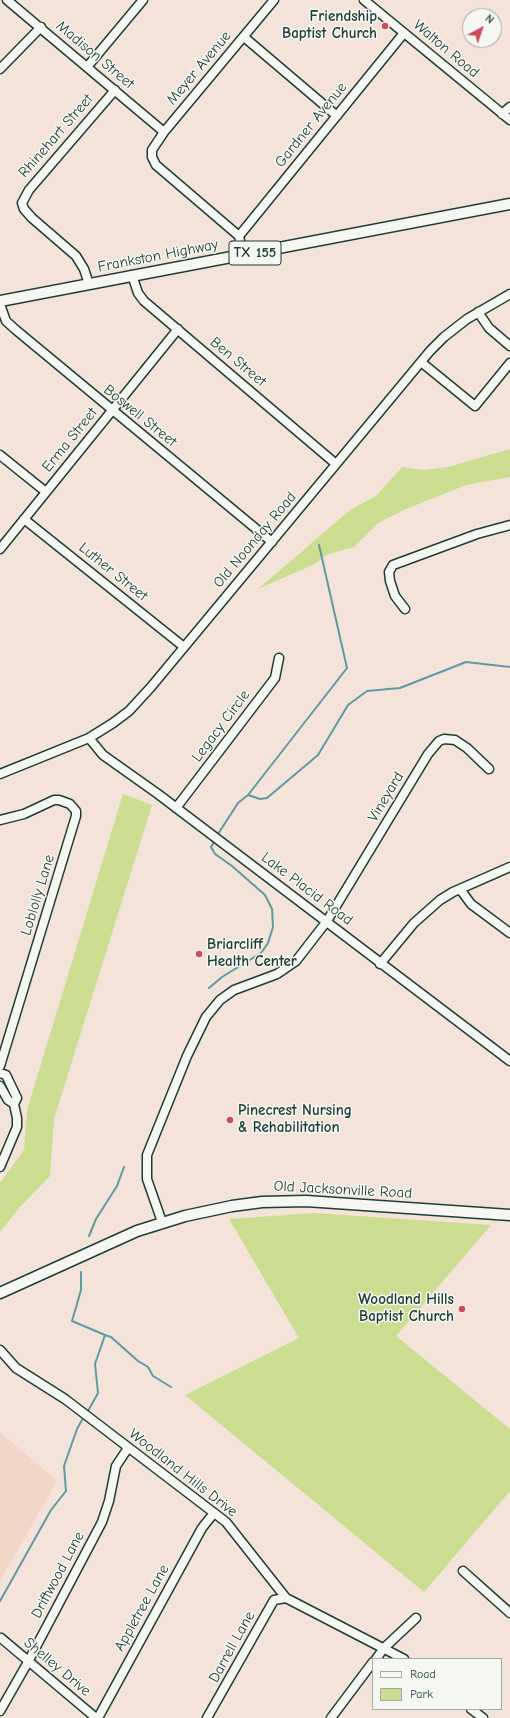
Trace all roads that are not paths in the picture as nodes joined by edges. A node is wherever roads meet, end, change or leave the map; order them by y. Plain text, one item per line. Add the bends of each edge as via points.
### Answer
1 (7, 0) edge
2 (143, 0) edge
3 (274, 0) edge
4 (364, 0) edge
5 (40, 27) junction
6 (404, 33) junction
7 (244, 37) junction
8 (87, 67) junction
9 (0, 69) edge
10 (115, 90) junction
11 (510, 107) edge
12 (502, 114) junction
13 (336, 116) junction
14 (510, 120) edge
15 (164, 132) junction
16 (510, 204) edge
17 (239, 236) junction
18 (243, 255) junction
19 (132, 276) junction
20 (88, 284) junction
21 (510, 294) edge
22 (0, 302) edge
23 (478, 312) junction
24 (178, 329) junction
25 (510, 346) edge
26 (421, 362) junction
27 (510, 363) edge
28 (112, 411) junction
29 (0, 455) edge
30 (336, 464) junction
31 (46, 492) junction
32 (24, 519) junction
33 (510, 526) edge
34 (272, 542) junction
35 (0, 549) edge
36 (405, 609) dead end
37 (184, 647) junction
38 (279, 658) dead end
39 (89, 738) junction
40 (489, 769) dead end
41 (0, 774) edge
42 (176, 808) junction
43 (0, 820) edge
44 (510, 867) edge
45 (460, 889) junction
46 (327, 921) junction
47 (510, 933) edge
48 (380, 964) junction
49 (510, 1061) edge
50 (0, 1066) edge
51 (0, 1073) edge
52 (0, 1086) edge
53 (14, 1104) junction
54 (0, 1167) edge
55 (510, 1215) edge
56 (162, 1222) junction
57 (0, 1293) edge
58 (0, 1350) edge
59 (128, 1448) junction
60 (214, 1513) junction
61 (463, 1571) dead end
62 (286, 1598) junction
63 (510, 1613) edge
64 (416, 1618) dead end
65 (1, 1638) dead end
66 (384, 1648) junction
67 (377, 1658) edge
68 (402, 1658) edge
69 (28, 1662) junction
70 (372, 1663) edge
71 (472, 1710) edge
72 (0, 1711) edge
73 (97, 1718) edge
74 (207, 1718) edge
75 (331, 1718) edge
76 (483, 1718) edge

1 - 5 street, Madison Street
2 - 8 street
3 - 7 street, Meyer Avenue
4 - 6 street, Walton Road
5 - 8 street, Madison Street
5 - 9 street
6 - 12 street, Walton Road
6 - 13 street, Gardner Avenue
7 - 13 street
7 - 15 street, Meyer Avenue
8 - 10 street, Madison Street
10 - 15 street, Madison Street
10 - 20 street, Rhinehart Street via 29,190 22,203 32,218 76,256 84,269
11 - 12 street
12 - 14 street, Walton Road
13 - 17 street, Gardner Avenue
15 - 17 street, Meyer Avenue via 152,150 156,165
16 - 18 main road, Frankston Highway / TX 155
17 - 18 street
18 - 19 main road, Frankston Highway / TX 155
19 - 20 main road, Frankston Highway / TX 155
19 - 24 street, Ben Street via 140,297
20 - 22 main road, Frankston Highway / TX 155
21 - 23 street, Old Noonday Road
22 - 28 street, Boswell Street via 10,325
23 - 25 street via 489,328
23 - 26 street, Old Noonday Road via 444,337
24 - 28 street, Erma Street
24 - 30 street, Ben Street
26 - 27 street via 475,406
26 - 30 street, Old Noonday Road
28 - 31 street, Erma Street
28 - 34 street, Boswell Street
29 - 31 street
30 - 34 street, Old Noonday Road
31 - 32 street, Erma Street
32 - 35 street, Erma Street
32 - 37 street, Luther Street
33 - 36 street via 477,534 393,565 389,572 390,581 395,596
34 - 37 street, Old Noonday Road
37 - 39 street, Old Noonday Road via 129,711
38 - 42 street, Legacy Circle via 275,678
39 - 41 street, Old Noonday Road
39 - 42 street, Lake Placid Road via 103,755
40 - 46 street, Vineyard via 455,740 439,741 428,754
42 - 46 street, Lake Placid Road
43 - 50 street, Loblolly Lane via 24,814 59,800 70,804 76,811
44 - 45 street
45 - 47 street via 470,904
45 - 48 street via 440,900 421,916
46 - 48 street, Lake Placid Road
46 - 56 street via 291,965 277,974 234,990 215,1006 202,1024 147,1155 146,1179
48 - 49 street, Lake Placid Road
51 - 53 street via 6,1076 17,1098
52 - 53 street via 8,1100
53 - 54 street via 17,1127
55 - 56 main road, Old Jacksonville Road via 283,1201 221,1208
56 - 57 main road, Old Jacksonville Road via 131,1233
58 - 59 street, Woodland Hills Drive via 16,1368 65,1399
59 - 60 street, Woodland Hills Drive
59 - 69 street, Driftwood Lane via 116,1466 102,1522
60 - 62 street, Woodland Hills Drive via 236,1534
60 - 73 street, Appletree Lane via 202,1528
61 - 63 street
62 - 66 street, Woodland Hills Drive
62 - 74 street, Darrell Lane via 274,1600
64 - 66 street
65 - 69 street, Shelley Drive
66 - 67 street
66 - 68 street, Woodland Hills Drive
69 - 72 street, Driftwood Lane
69 - 73 street, Shelley Drive
70 - 75 street
71 - 76 street

